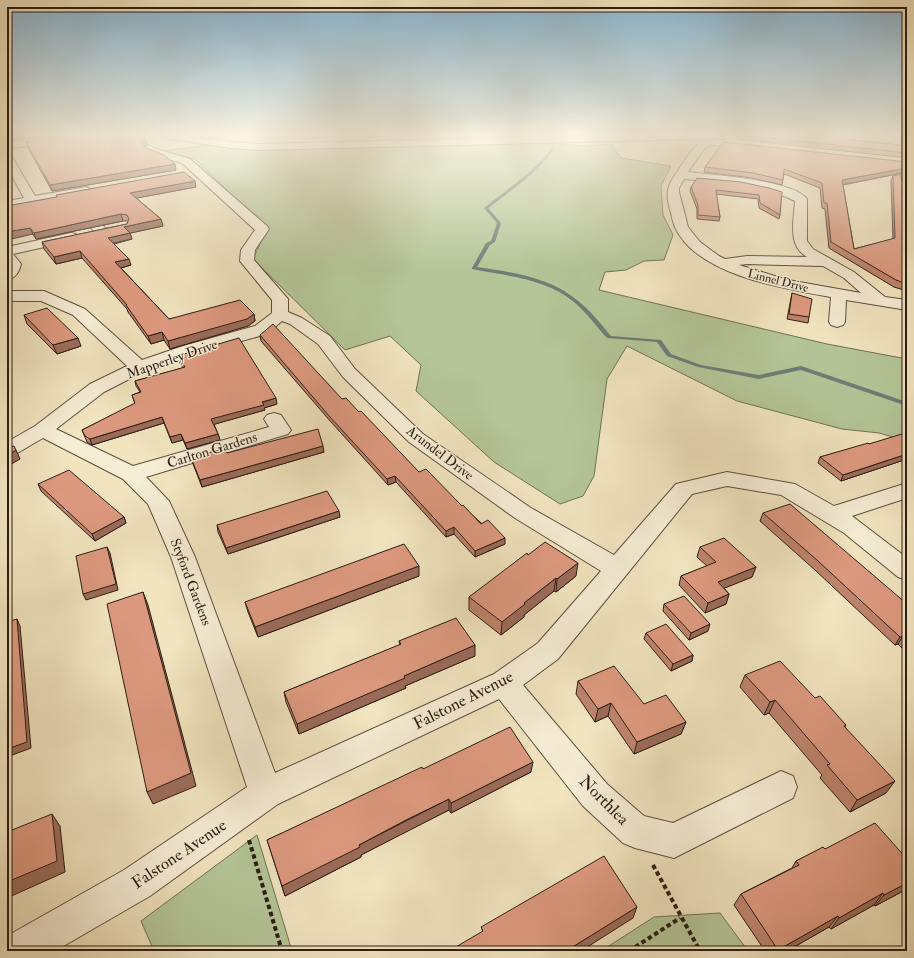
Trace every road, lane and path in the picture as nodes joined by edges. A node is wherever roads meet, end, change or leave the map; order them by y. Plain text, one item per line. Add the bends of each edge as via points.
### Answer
1 (20, 180) edge
2 (207, 180) edge
3 (679, 180) edge
4 (719, 180) edge
5 (94, 189) edge
6 (32, 201) junction
7 (7, 205) edge
8 (116, 228) edge
9 (7, 251) edge
10 (7, 255) edge
11 (827, 262) junction
12 (722, 263) junction
13 (7, 276) edge
14 (839, 294) junction
15 (7, 296) edge
16 (880, 301) junction
17 (907, 305) edge
18 (280, 315) junction
19 (837, 322) dead end
20 (139, 367) junction
21 (274, 419) dead end
22 (42, 430) junction
23 (7, 451) edge
24 (131, 474) junction
25 (907, 490) edge
26 (832, 515) junction
27 (618, 569) junction
28 (907, 571) edge
29 (504, 682) junction
30 (781, 788) dead end
31 (266, 793) junction
32 (240, 811) junction
33 (635, 831) junction
34 (680, 918) junction
35 (18, 951) edge
36 (282, 951) edge
37 (629, 951) edge
38 (700, 951) edge

1 - 6 street
2 - 18 street via 262,229 248,250 247,261 280,299
3 - 12 street, Linnel Drive via 673,188 676,214 682,229 697,247
4 - 11 street via 760,185 788,192 801,199 800,241 808,252
5 - 6 street
6 - 7 street
8 - 9 street via 98,228
10 - 13 street via 14,264
11 - 12 street via 747,260
11 - 16 street via 849,275
12 - 14 street, Linnel Drive via 752,277
14 - 16 street, Linnel Drive
14 - 19 street
15 - 20 street via 44,296 79,312
16 - 17 street, Linnel Drive
18 - 20 street, Mapperley Drive via 260,330
18 - 27 street, Arundel Drive via 296,321 324,340 349,373 416,438 523,513
20 - 22 street, Mapperley Drive via 97,388
21 - 24 street, Carlton Gardens via 280,430
22 - 23 street, Mapperley Drive
22 - 24 street, Styford Gardens
24 - 31 street, Styford Gardens via 158,501 183,557
25 - 26 street
26 - 27 street, Falstone Avenue via 787,489 727,479 684,489
26 - 28 street, Falstone Avenue via 852,527
27 - 29 street, Falstone Avenue via 548,651
29 - 31 street, Falstone Avenue
29 - 33 street, Northlea via 595,795
30 - 33 street, Northlea via 674,841
31 - 32 street, Falstone Avenue
32 - 35 street, Falstone Avenue via 137,883
32 - 36 path
33 - 34 path
34 - 37 path
34 - 38 path

